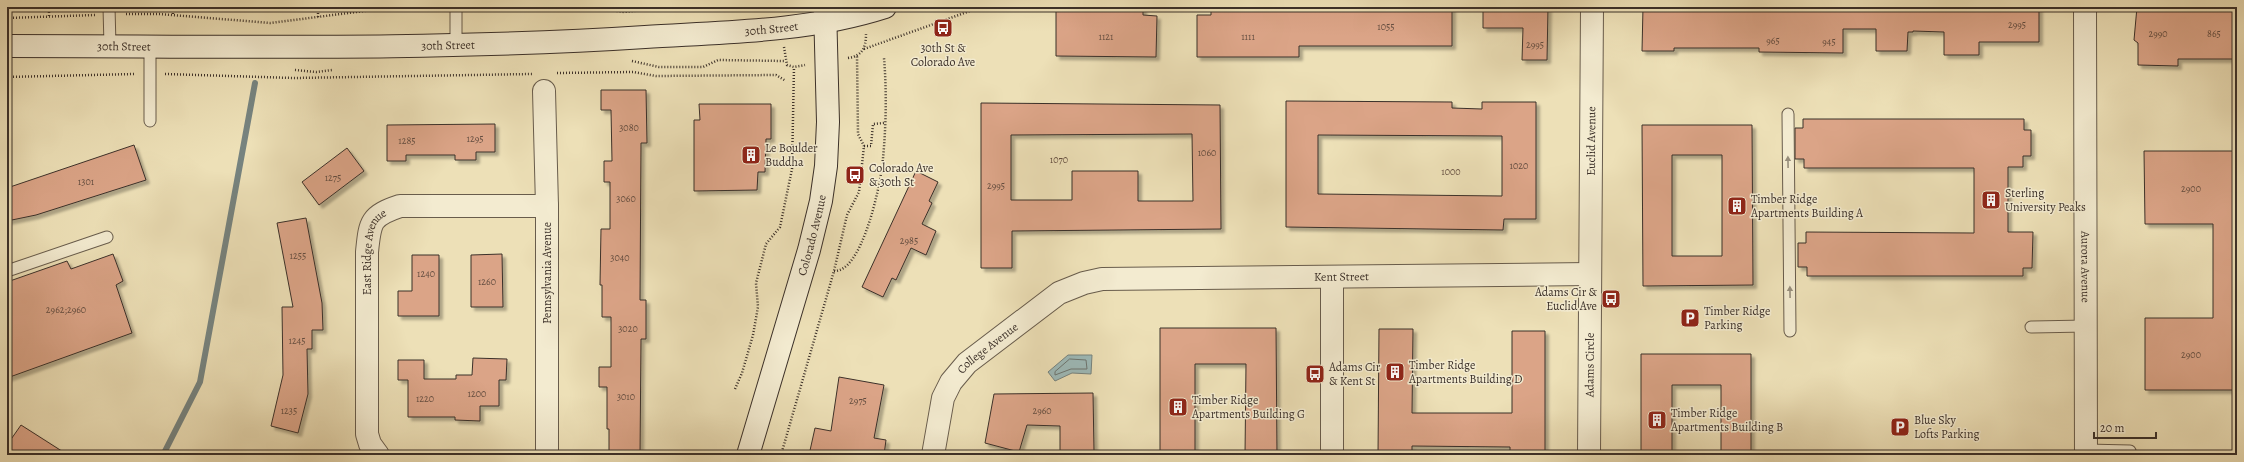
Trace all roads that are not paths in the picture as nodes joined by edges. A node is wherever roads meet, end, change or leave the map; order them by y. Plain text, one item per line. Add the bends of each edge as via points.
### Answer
1 (456, 7) edge
2 (885, 7) edge
3 (1592, 7) edge
4 (2085, 7) edge
5 (109, 11) edge
6 (826, 15) edge
7 (456, 45) junction
8 (7, 46) edge
9 (110, 46) junction
10 (150, 46) junction
11 (543, 79) road end
12 (1788, 114) dead end
13 (150, 121) dead end
14 (547, 206) junction
15 (107, 237) dead end
16 (7, 271) edge
17 (1590, 274) junction
18 (1332, 277) junction
19 (1093, 280) joint
20 (2086, 326) junction
21 (2031, 327) dead end
22 (1790, 331) dead end
23 (2130, 451) dead end
24 (2086, 453) edge
25 (378, 455) edge
26 (547, 455) edge
27 (748, 455) edge
28 (932, 455) edge
29 (1332, 455) edge
30 (1590, 455) edge

1 - 7 lane
2 - 6 street, 30th Street
3 - 17 street, Euclid Avenue
4 - 20 street, Aurora Avenue
5 - 9 lane
6 - 7 street, 30th Street via 758,31
6 - 27 street, Colorado Avenue via 828,122 821,201 809,250
7 - 10 street, 30th Street
8 - 9 street, 30th Street
9 - 10 street, 30th Street
10 - 13 lane
11 - 14 street, Pennsylvania Avenue
22 -> 12 lane
14 - 25 street, East Ridge Avenue via 400,206 382,212 369,228 367,434
14 - 26 street, Pennsylvania Avenue
15 - 16 lane
17 - 18 street, Kent Street
17 - 30 street, Adams Circle
18 - 19 street, Kent Street
18 - 29 street
19 - 28 street, College Avenue via 1059,293 967,364 951,382 943,398
20 - 21 lane
20 - 24 street, Aurora Avenue
23 - 24 lane

